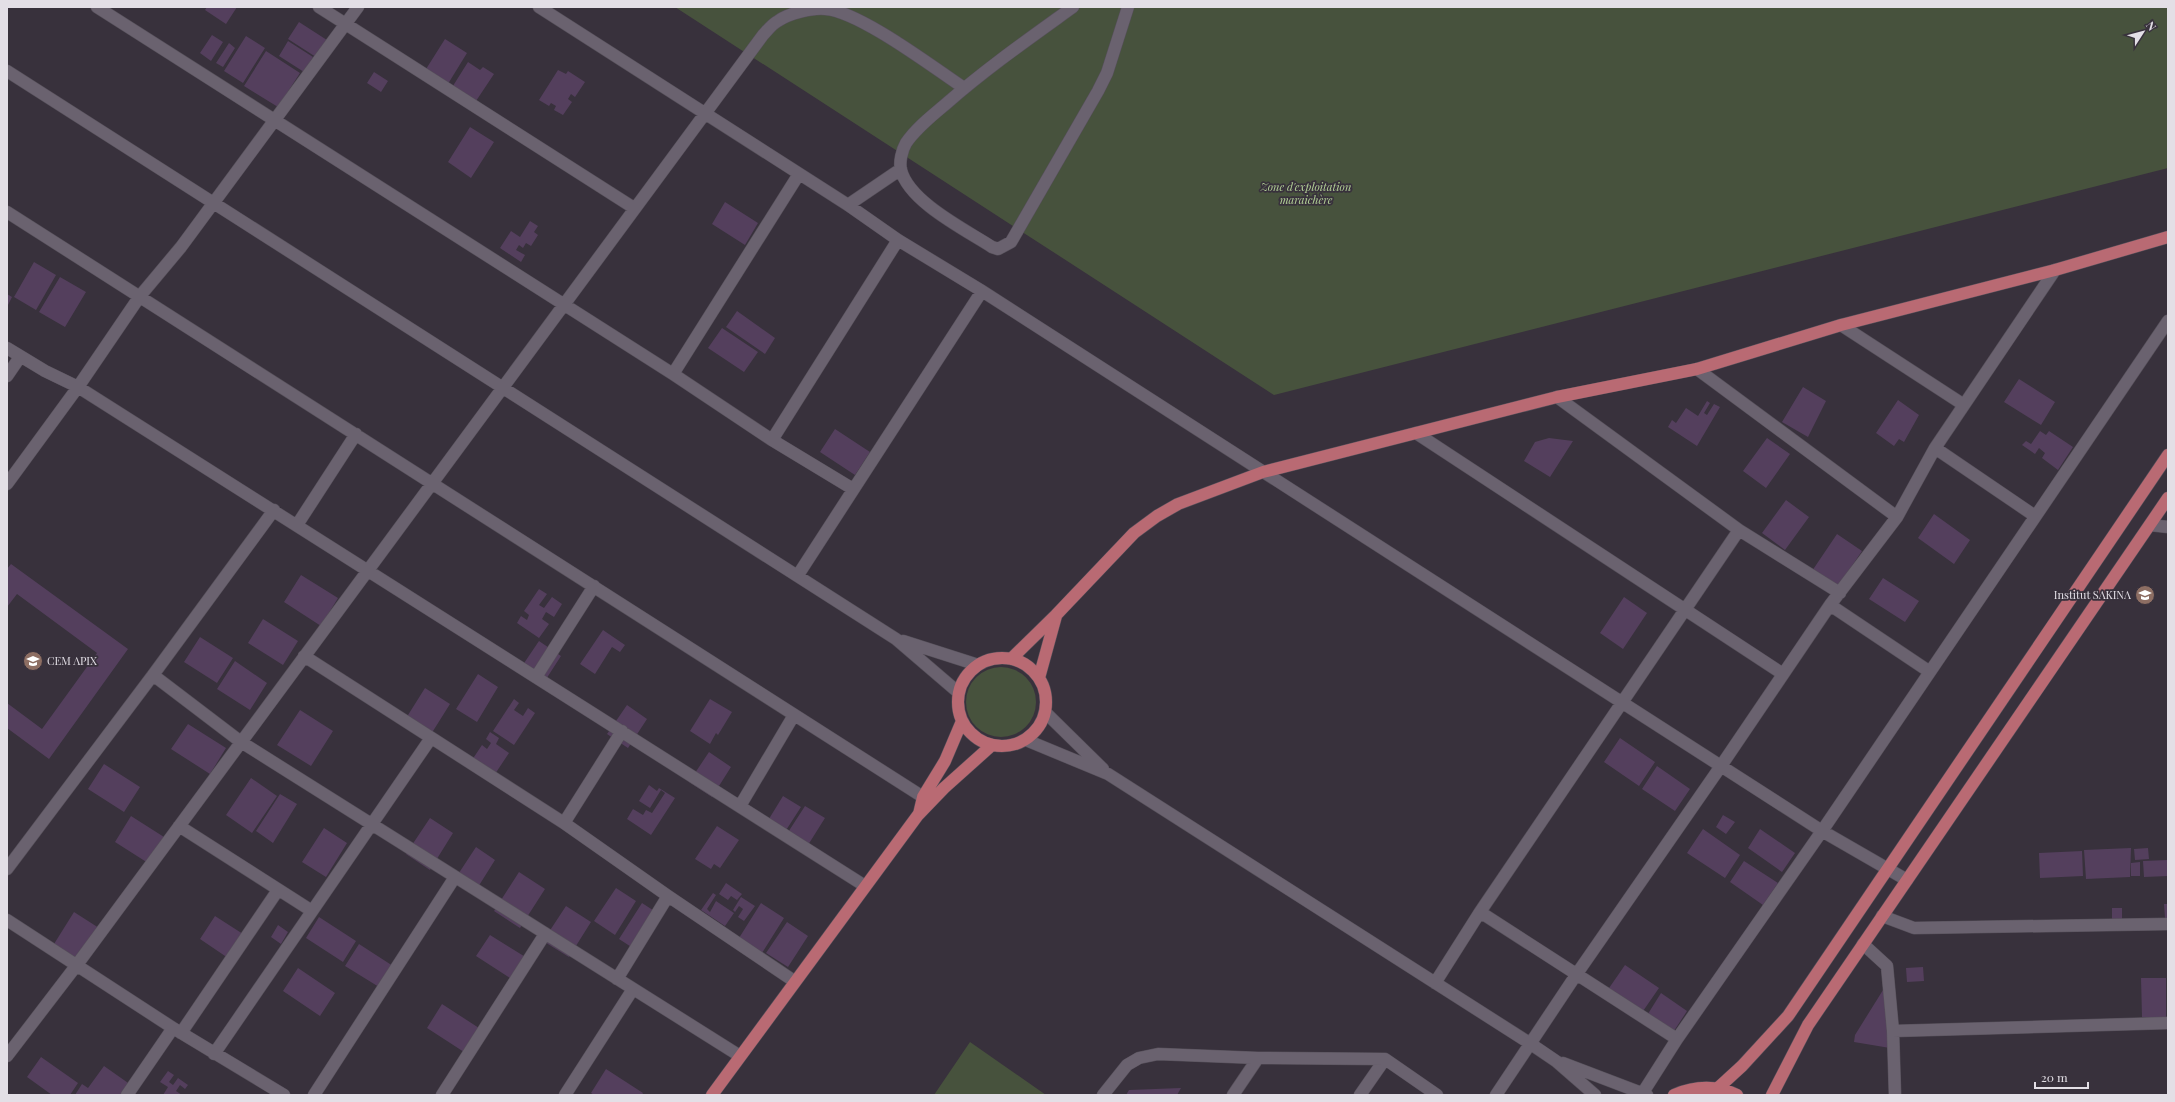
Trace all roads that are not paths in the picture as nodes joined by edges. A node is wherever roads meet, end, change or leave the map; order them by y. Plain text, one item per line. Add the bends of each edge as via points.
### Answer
1 (97, 7) edge
2 (319, 7) edge
3 (358, 7) edge
4 (539, 7) edge
5 (1073, 7) edge
6 (1128, 7) edge
7 (346, 24) junction
8 (7, 71) edge
9 (964, 88) junction
10 (704, 113) junction
11 (275, 121) junction
12 (901, 169) junction
13 (799, 174) junction
14 (213, 204) junction
15 (848, 205) junction
16 (634, 208) junction
17 (7, 212) edge
18 (2168, 237) edge
19 (898, 240) junction
20 (2055, 270) junction
21 (982, 291) junction
22 (140, 296) junction
23 (564, 305) junction
24 (2168, 321) edge
25 (1841, 325) junction
26 (7, 348) edge
27 (20, 356) junction
28 (1697, 369) junction
29 (673, 374) junction
30 (7, 376) edge
31 (502, 387) junction
32 (78, 388) junction
33 (1557, 397) junction
34 (1964, 405) junction
35 (356, 434) junction
36 (1416, 434) junction
37 (772, 440) junction
38 (1936, 448) junction
39 (2168, 455) edge
40 (1262, 472) junction
41 (7, 483) edge
42 (432, 483) junction
43 (853, 489) junction
44 (2168, 498) edge
45 (274, 510) junction
46 (2035, 516) junction
47 (1897, 517) junction
48 (297, 525) junction
49 (2150, 525) junction
50 (2168, 527) edge
51 (1739, 530) junction
52 (368, 570) junction
53 (798, 575) junction
54 (594, 586) junction
55 (1840, 593) junction
56 (1830, 605) junction
57 (1685, 610) junction
58 (1056, 615) junction
59 (896, 639) junction
60 (304, 656) junction
61 (1011, 659) junction
62 (978, 665) junction
63 (1930, 672) junction
64 (1783, 674) junction
65 (153, 675) junction
66 (536, 677) junction
67 (1039, 678) junction
68 (959, 693) junction
69 (1623, 703) junction
70 (1045, 712) junction
71 (794, 715) junction
72 (962, 721) junction
73 (622, 732) junction
74 (432, 738) junction
75 (1026, 740) junction
76 (241, 742) junction
77 (992, 746) junction
78 (1721, 766) junction
79 (1108, 774) junction
80 (923, 797) junction
81 (740, 806) junction
82 (918, 815) junction
83 (564, 823) junction
84 (371, 825) junction
85 (179, 826) junction
86 (1822, 831) junction
87 (1888, 868) junction
88 (7, 869) edge
89 (455, 877) junction
90 (1907, 880) junction
91 (866, 886) junction
92 (278, 890) junction
93 (668, 896) junction
94 (312, 911) junction
95 (1480, 912) junction
96 (1882, 916) junction
97 (7, 920) edge
98 (2168, 924) edge
99 (545, 934) junction
100 (1863, 944) junction
101 (76, 966) junction
102 (1576, 974) junction
103 (617, 979) junction
104 (794, 981) junction
105 (1435, 983) junction
106 (633, 990) junction
107 (2168, 1023) edge
108 (177, 1031) junction
109 (1893, 1031) junction
110 (1676, 1040) junction
111 (1531, 1044) junction
112 (214, 1054) junction
113 (7, 1056) edge
114 (740, 1056) junction
115 (1258, 1058) junction
116 (1385, 1058) junction
117 (1556, 1061) junction
118 (1718, 1088) junction
119 (264, 1091) edge
120 (127, 1095) edge
121 (284, 1095) edge
122 (314, 1095) edge
123 (442, 1095) edge
124 (565, 1095) edge
125 (712, 1095) edge
126 (1103, 1095) edge
127 (1233, 1095) edge
128 (1360, 1095) edge
129 (1437, 1095) edge
130 (1496, 1095) edge
131 (1595, 1095) edge
132 (1645, 1095) edge
133 (1674, 1095) edge
134 (1736, 1095) edge
135 (1772, 1095) edge
136 (1895, 1095) edge

1 - 11 street
2 - 7 street
3 - 7 street
4 - 10 street
5 - 9 street
6 - 12 street via 1103,82 1011,242 998,249 992,247 914,193
7 - 11 street
7 - 16 street
8 - 14 street
9 - 10 street via 860,21 840,12 824,9 791,15 778,21 763,35
9 - 12 street via 913,134 905,145
10 - 13 street
10 - 16 street
11 - 14 street
11 - 23 street
12 - 15 street
13 - 15 street
13 - 29 street
14 - 22 street
14 - 31 street
15 - 19 street
16 - 23 street
17 - 22 street
18 - 20 main road
19 - 21 street
19 - 37 street
20 - 25 main road
20 - 34 street
21 - 40 street
21 - 43 street
22 - 32 street
22 - 35 street
23 - 29 street
23 - 31 street
24 - 46 street
25 - 28 main road
25 - 34 street
26 - 27 street
27 - 30 street
27 - 32 street
28 - 33 main road
28 - 47 street
29 - 37 street
31 - 42 street
31 - 53 street
32 - 41 street
32 - 45 street
33 - 36 main road
33 - 51 street
34 - 38 street
35 - 42 street
35 - 48 street
36 - 40 main road
36 - 57 street
37 - 43 street
38 - 46 street
38 - 47 street
39 - 87 main road
40 - 58 main road via 1178,504 1158,516 1116,549
40 - 69 street
42 - 52 street
42 - 54 street
43 - 53 street
44 - 49 main road
45 - 48 street
45 - 65 street
46 - 63 street
47 - 55 street
48 - 52 street
49 - 50 street
49 - 90 main road
51 - 55 street
51 - 57 street
52 - 60 street
52 - 66 street
53 - 59 street
54 - 66 street
54 - 71 street
55 - 56 street
56 - 63 street
56 - 64 street
57 - 64 street
57 - 69 street
58 - 61 main road
58 - 67 main road
59 - 62 street
59 - 68 street
60 - 74 street
60 - 76 street
61 - 62 main road via 994,659
61 - 67 main road via 1027,666
62 - 68 main road via 966,677
63 - 86 street
64 - 78 street
65 - 76 street
65 - 88 street
66 - 73 street
67 - 70 main road via 1045,694
68 - 72 main road via 958,707
69 - 78 street
69 - 95 street
70 - 75 main road via 1038,728
70 - 79 street
71 - 80 street
71 - 81 street
72 - 77 main road via 969,732
72 - 80 main road via 945,762
73 - 81 street
73 - 83 street
74 - 83 street
74 - 84 street
75 - 77 main road via 1010,746
75 - 79 street
76 - 84 street
76 - 85 street
77 - 82 main road via 944,788
78 - 86 street
78 - 102 street
79 - 105 street
80 - 82 main road
81 - 91 street
82 - 91 main road
83 - 93 street
84 - 89 street
84 - 94 street
85 - 92 street
85 - 101 street
86 - 87 street
86 - 110 street
87 - 90 street
87 - 118 main road via 1788,1016
89 - 99 street
89 - 122 street
90 - 96 main road
91 - 104 main road
92 - 94 street
92 - 108 street
93 - 103 street
93 - 104 street
94 - 112 street
95 - 102 street
95 - 105 street
96 - 98 street via 1914,928
96 - 100 main road
97 - 101 street
99 - 103 street
99 - 123 street
100 - 109 street via 1887,966
100 - 135 main road via 1808,1025
101 - 108 street
101 - 113 street
102 - 110 street
102 - 111 street
103 - 106 street
104 - 114 main road
105 - 111 street
106 - 114 street
106 - 124 street
107 - 109 street
108 - 112 street
108 - 120 street
109 - 136 street
110 - 132 street
111 - 117 street
111 - 130 street
112 - 119 street
114 - 125 main road
115 - 116 street
115 - 126 street via 1158,1054 1139,1058 1127,1065
115 - 127 street
116 - 128 street
116 - 129 street
117 - 131 street
117 - 132 street
118 - 133 main road via 1691,1088
118 - 134 main road
119 - 121 street

